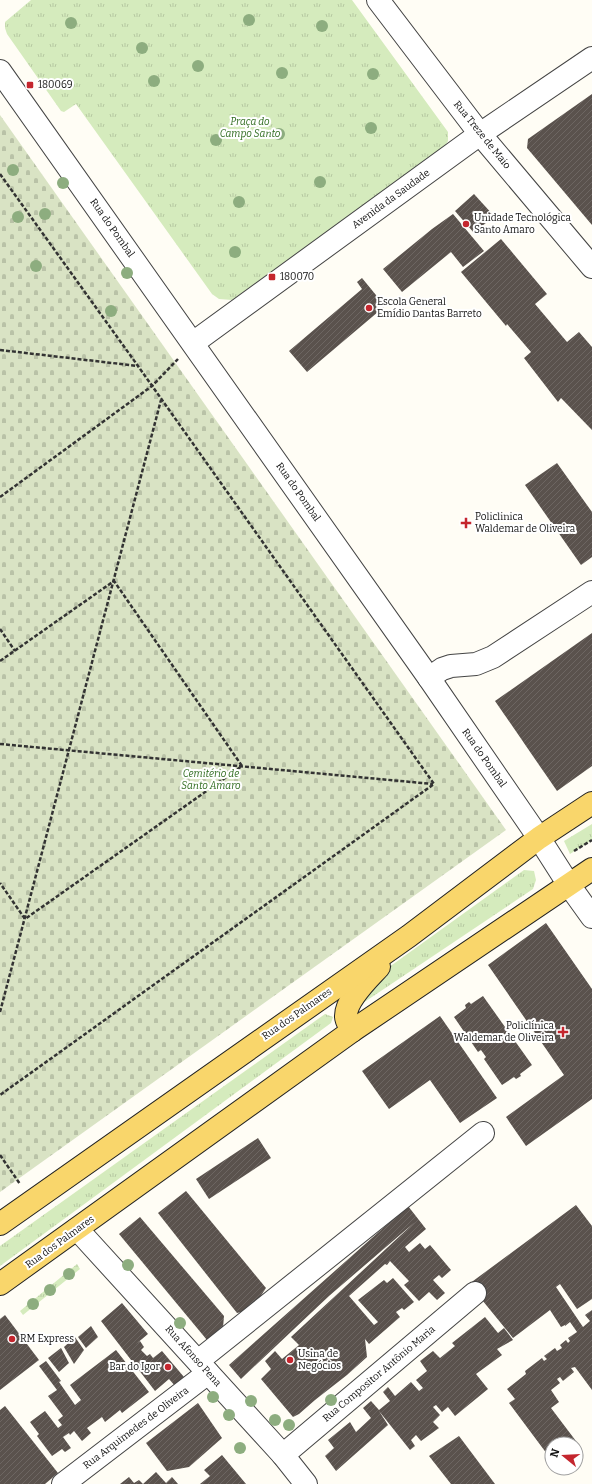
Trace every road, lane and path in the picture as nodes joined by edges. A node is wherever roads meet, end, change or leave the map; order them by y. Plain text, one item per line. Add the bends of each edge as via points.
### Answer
1 (378, 0) edge
2 (592, 58) edge
3 (0, 71) edge
4 (480, 134) junction
5 (0, 174) edge
6 (592, 267) edge
7 (193, 343) junction
8 (0, 350) edge
9 (138, 366) junction
10 (152, 386) junction
11 (162, 400) junction
12 (0, 497) edge
13 (114, 581) junction
14 (592, 592) edge
15 (0, 629) edge
16 (15, 650) junction
17 (0, 661) edge
18 (429, 678) junction
19 (0, 744) edge
20 (70, 750) junction
21 (242, 766) junction
22 (434, 784) junction
23 (592, 803) edge
24 (539, 838) junction
25 (592, 870) edge
26 (0, 883) edge
27 (569, 885) junction
28 (592, 917) edge
29 (25, 919) junction
30 (409, 936) junction
31 (0, 1012) edge
32 (352, 1031) junction
33 (0, 1095) edge
34 (483, 1133) dead end
35 (0, 1155) edge
36 (31, 1202) junction
37 (0, 1224) edge
38 (78, 1229) junction
39 (0, 1284) edge
40 (474, 1293) dead end
41 (203, 1367) junction
42 (284, 1455) junction
43 (63, 1484) edge
44 (306, 1484) edge

1 - 4 street, Rua Treze de Maio
2 - 4 street, Avenida da Saudade
3 - 7 street, Rua do Pombal
4 - 6 street, Rua Treze de Maio
4 - 7 street, Avenida da Saudade
5 - 9 path
7 - 10 path
7 - 18 street, Rua do Pombal
8 - 9 path
9 - 10 path
10 - 11 path
10 - 12 path
11 - 13 path
11 - 22 path
13 - 16 path
13 - 20 path
13 - 21 path
14 - 18 street via 493,657 476,664 442,669
15 - 16 path
16 - 17 path
18 - 24 street, Rua do Pombal
19 - 20 path
20 - 21 path
20 - 29 path
21 - 22 path
21 - 29 path
22 - 33 path
23 - 24 main road, Rua dos Palmares
24 - 27 street, Rua do Pombal
24 - 30 main road, Rua dos Palmares
25 - 27 main road, Rua dos Palmares
26 - 29 path
27 - 28 street, Rua do Pombal
27 - 32 main road, Rua dos Palmares
29 - 31 path
30 - 32 main road via 352,998 346,1009 346,1018
30 - 36 main road, Rua dos Palmares
32 - 38 main road, Rua dos Palmares
34 - 41 street, Rua Arquimedes de Oliveira
35 - 36 path
36 - 37 main road, Rua dos Palmares
38 - 39 main road, Rua dos Palmares
38 - 41 street, Rua Afonso Pena
40 - 42 street, Rua Compositor Antônio Maria
41 - 42 street, Rua Afonso Pena
41 - 43 street, Rua Arquimedes de Oliveira
42 - 44 street, Rua Afonso Pena

